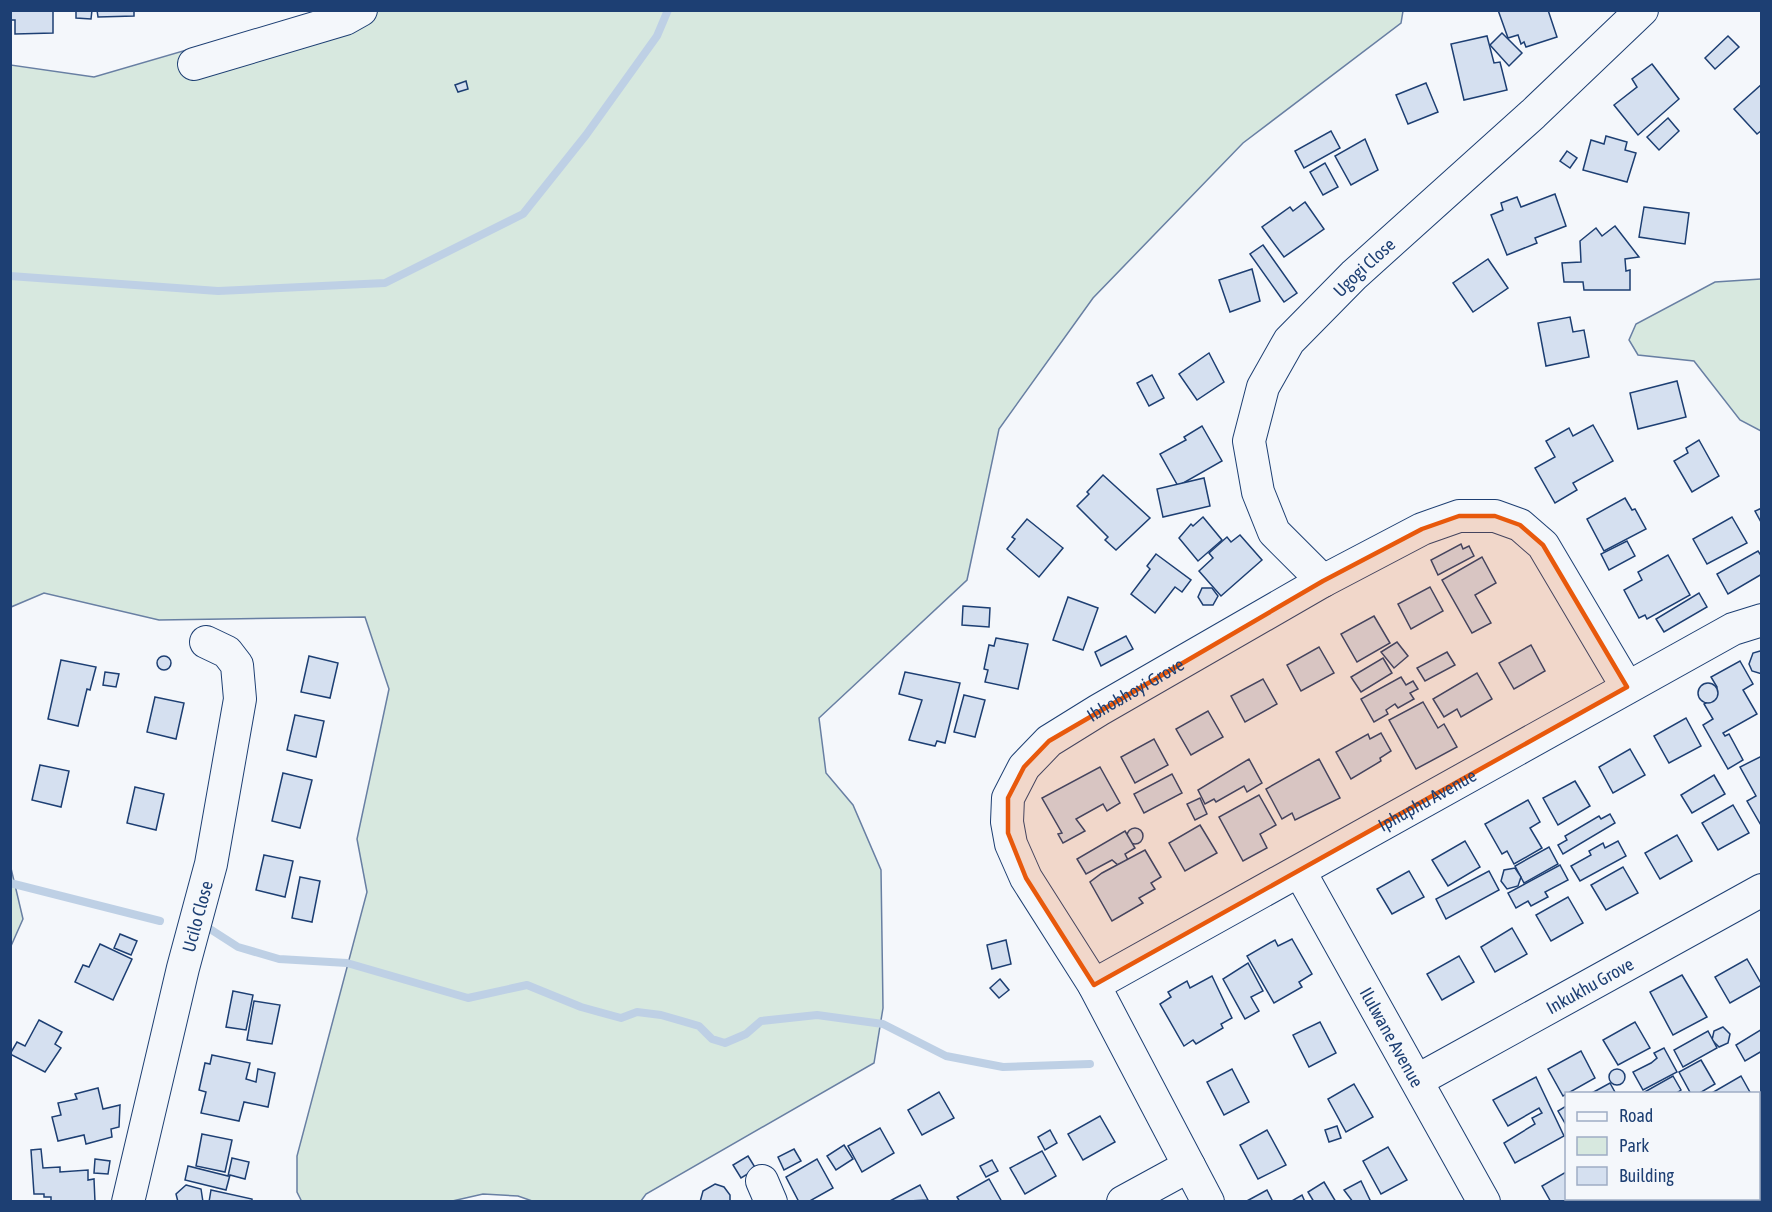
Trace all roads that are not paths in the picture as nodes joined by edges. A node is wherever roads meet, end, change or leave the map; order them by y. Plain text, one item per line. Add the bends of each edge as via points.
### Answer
1 (362, 10) edge
2 (1642, 10) edge
3 (194, 64) dead end
4 (1323, 581) junction
5 (1761, 620) edge
6 (206, 642) dead end
7 (1627, 687) junction
8 (1300, 872) junction
9 (1761, 890) edge
10 (1094, 985) junction
11 (1418, 1080) junction
12 (1189, 1166) junction
13 (128, 1202) edge
14 (1123, 1202) edge
15 (1208, 1202) edge
16 (1484, 1202) edge

1 - 3 street via 345,19
2 - 4 street, Ugogi Close via 1354,275 1289,341 1263,387 1249,441 1258,492 1274,532
4 - 7 street, Ibhobhoyi Grove via 1422,529 1459,516 1495,516 1520,525 1543,545
4 - 10 street, Ibhobhoyi Grove via 1098,710 1049,741 1024,767 1008,798 1011,844 1026,878
5 - 7 street, Iphuphu Avenue via 1733,629
6 - 13 street, Ucilo Close via 227,652 237,665 240,699 211,864
7 - 8 street, Iphuphu Avenue
8 - 10 street, Iphuphu Avenue
8 - 11 street, Ilulwane Avenue
9 - 11 street, Inkukhu Grove
10 - 12 street, Ibhobhoyi Grove
11 - 16 street, Ilulwane Avenue
12 - 14 street
12 - 15 street, Ibhobhoyi Grove

